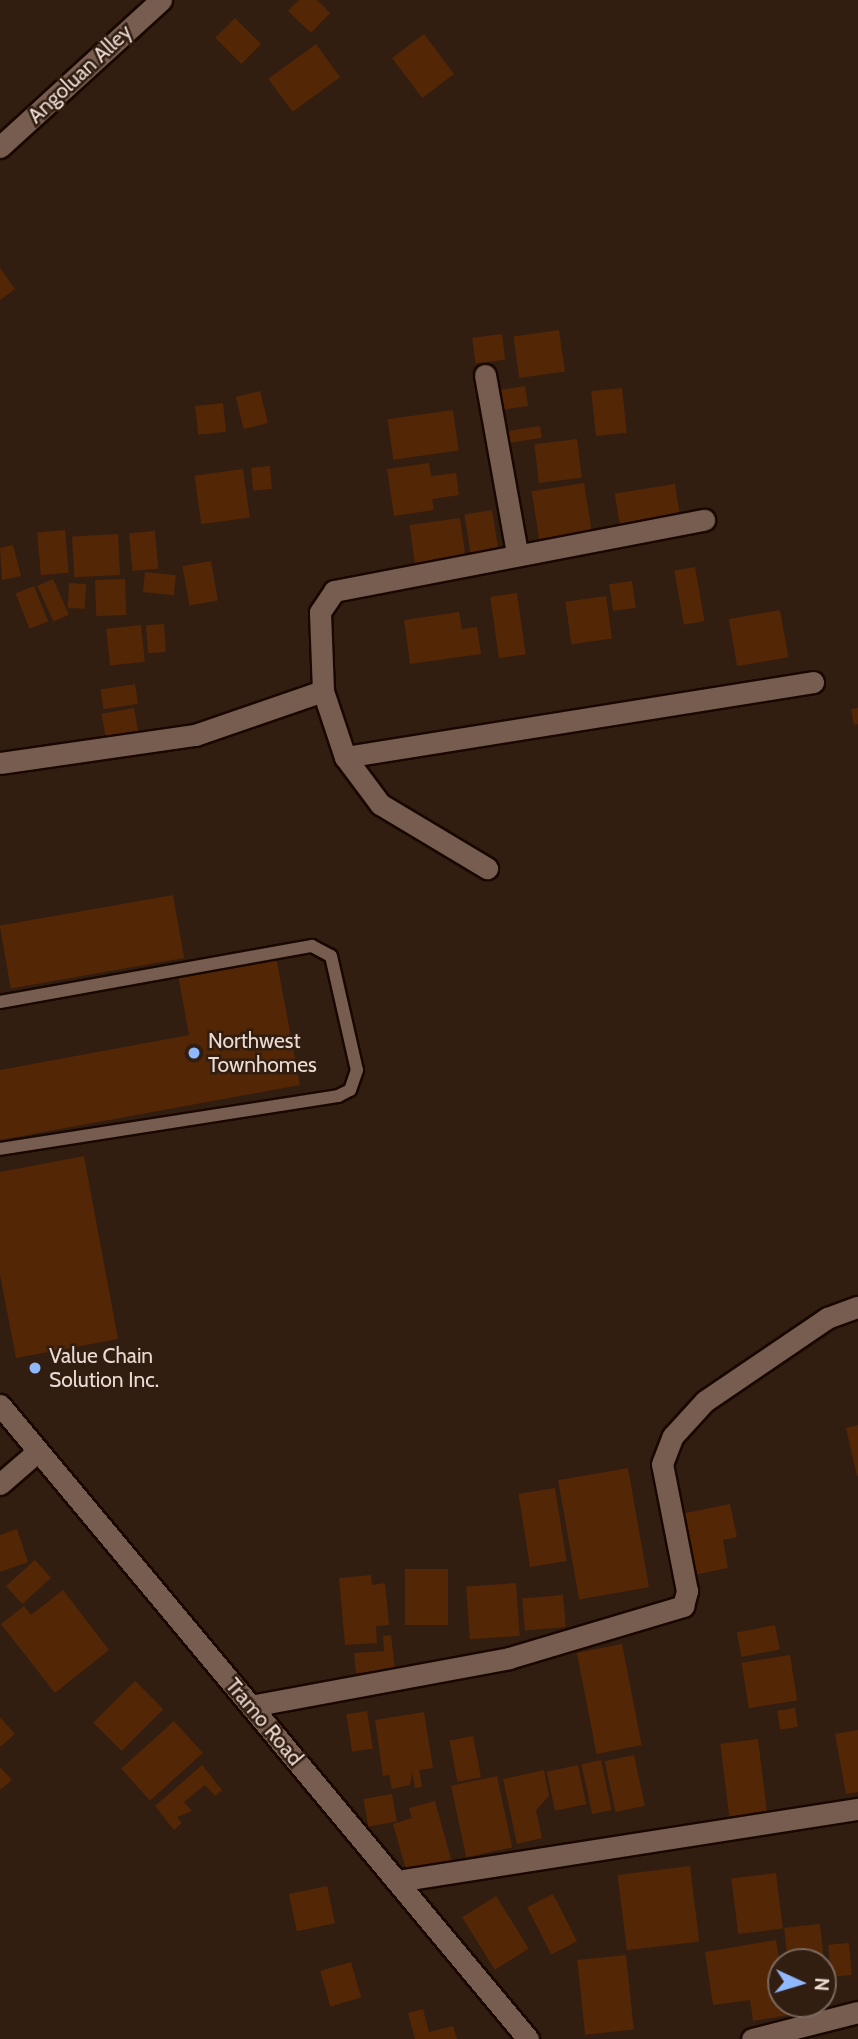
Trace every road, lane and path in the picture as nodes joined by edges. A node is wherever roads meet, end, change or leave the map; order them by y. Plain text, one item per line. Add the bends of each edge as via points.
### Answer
1 (161, 0) edge
2 (0, 148) edge
3 (485, 374) dead end
4 (704, 520) dead end
5 (517, 553) junction
6 (813, 682) dead end
7 (323, 691) junction
8 (345, 757) junction
9 (0, 763) edge
10 (487, 868) dead end
11 (0, 1002) edge
12 (0, 1149) edge
13 (858, 1307) edge
14 (0, 1405) edge
15 (38, 1451) junction
16 (0, 1484) edge
17 (251, 1706) junction
18 (858, 1809) edge
19 (397, 1881) junction
20 (858, 2012) edge
21 (528, 2039) edge
22 (751, 2039) edge

1 - 2 street, Angoluan Alley
3 - 5 street
4 - 5 street
5 - 7 street via 327,594 318,639
6 - 8 street
7 - 8 street
7 - 9 street via 195,735
8 - 10 street via 380,804
11 - 12 lane via 312,946 331,956 357,1070 350,1090 338,1096
13 - 17 street via 827,1318 705,1401 673,1436 663,1464 687,1591 683,1606 509,1658
14 - 15 street, Tramo Road
15 - 16 street
15 - 17 street, Tramo Road
17 - 19 street, Tramo Road
18 - 19 street
19 - 21 street, Tramo Road
20 - 22 street

